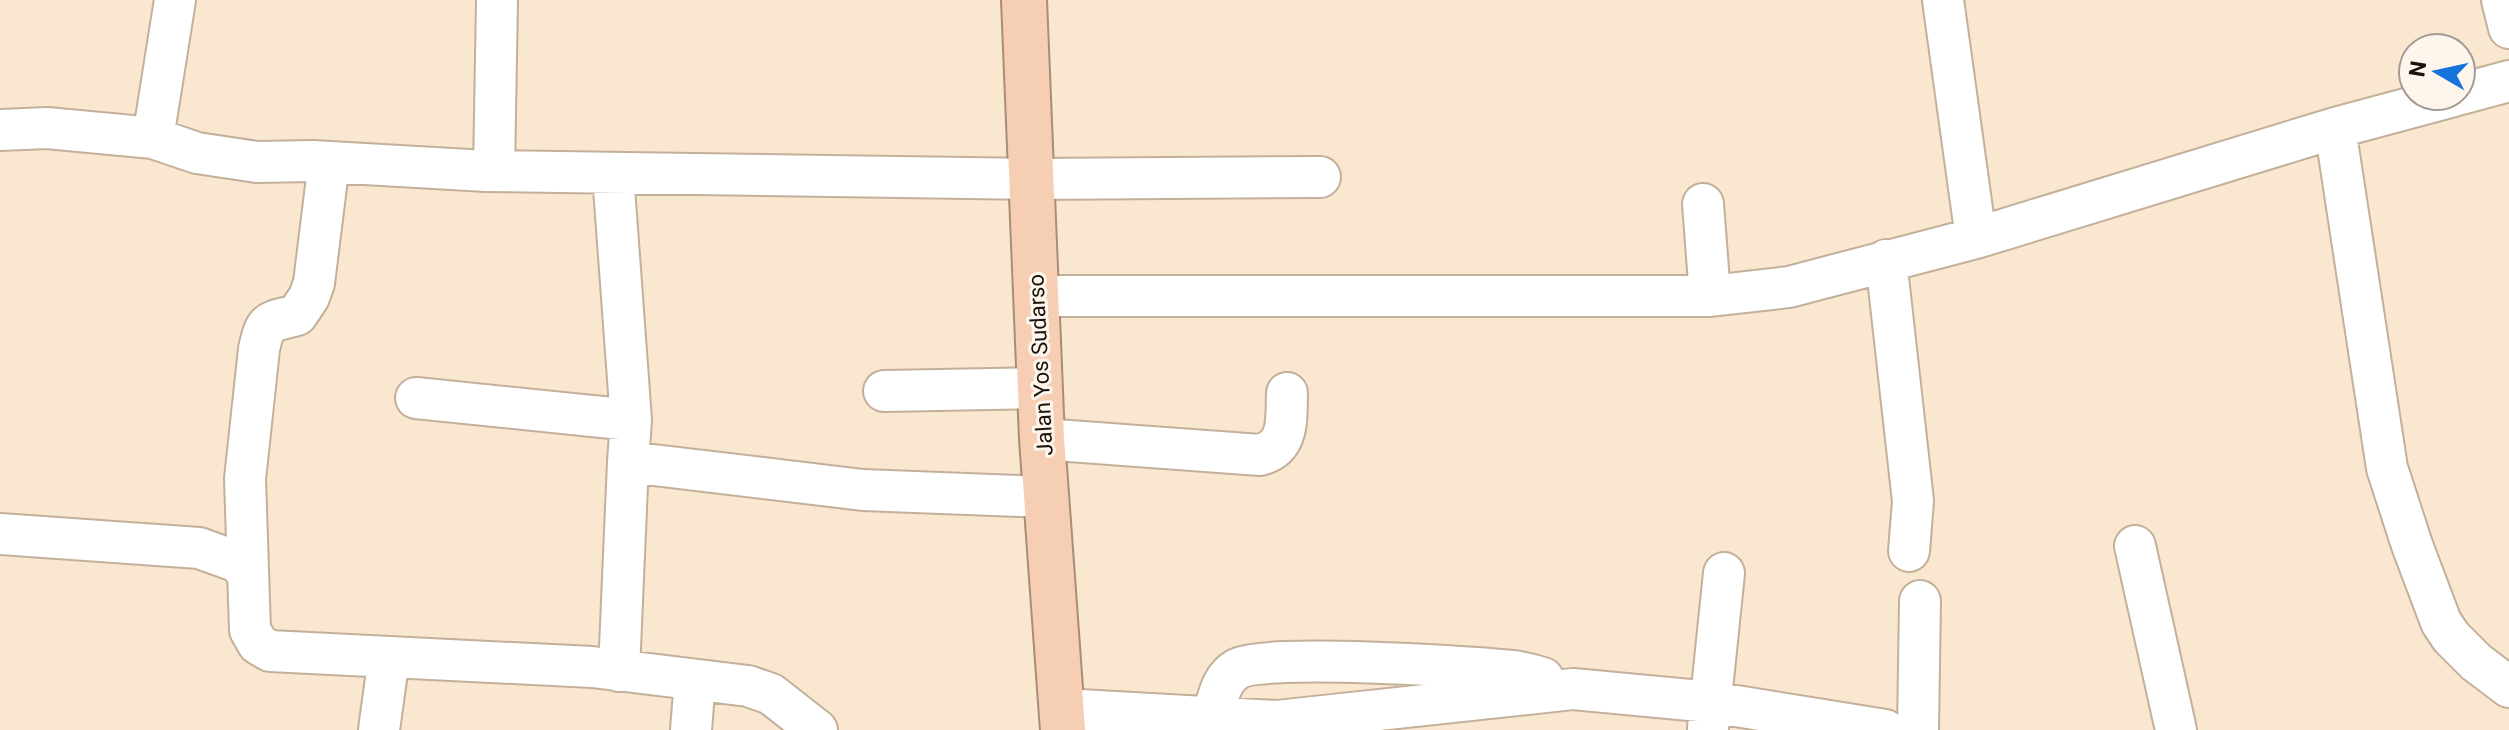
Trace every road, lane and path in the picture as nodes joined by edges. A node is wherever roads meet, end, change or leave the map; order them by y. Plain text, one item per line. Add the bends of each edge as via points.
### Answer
1 (175, 0) edge
2 (497, 0) edge
3 (1024, 0) edge
4 (1943, 0) edge
5 (2502, 0) edge
6 (2509, 28) edge
7 (2509, 81) edge
8 (2477, 90) edge
9 (2397, 111) edge
10 (2335, 128) junction
11 (0, 130) edge
12 (153, 138) junction
13 (329, 162) junction
14 (494, 171) junction
15 (613, 174) junction
16 (1320, 177) dead end
17 (1033, 179) junction
18 (1703, 204) dead end
19 (1976, 238) junction
20 (1886, 260) junction
21 (1037, 296) junction
22 (1710, 296) junction
23 (1040, 388) junction
24 (884, 391) dead end
25 (1287, 393) dead end
26 (416, 398) dead end
27 (631, 420) junction
28 (1042, 439) junction
29 (628, 462) junction
30 (1047, 497) junction
31 (0, 534) edge
32 (2135, 546) dead end
33 (1909, 551) dead end
34 (247, 573) junction
35 (1724, 573) dead end
36 (1920, 601) dead end
37 (389, 657) junction
38 (619, 671) junction
39 (695, 680) junction
40 (2509, 687) edge
41 (1573, 689) junction
42 (1709, 716) edge
43 (1212, 717) junction
44 (1063, 720) edge
45 (379, 730) edge
46 (691, 730) edge
47 (817, 730) edge
48 (1885, 730) edge
49 (1918, 730) edge
50 (2176, 730) edge

1 - 12 street
2 - 14 street
3 - 17 highway, Jalan Yos Sudarso
4 - 19 street
5 - 6 street
7 - 8 street
9 - 10 street
10 - 19 street
10 - 40 street via 2387,468 2441,622 2476,662
11 - 12 street via 47,128
12 - 13 street via 197,153 257,162
13 - 14 street
13 - 34 street via 309,297 297,315 268,323 259,349 245,479
14 - 15 street
15 - 17 street
15 - 27 street
16 - 17 street
17 - 21 highway, Jalan Yos Sudarso
18 - 22 street
19 - 20 street
20 - 22 street via 1789,287
20 - 33 street via 1913,501
21 - 22 street
21 - 23 highway, Jalan Yos Sudarso
23 - 24 street
23 - 28 highway, Jalan Yos Sudarso
25 - 28 street via 1281,443 1260,455
26 - 27 street
27 - 29 street
28 - 30 highway, Jalan Yos Sudarso
29 - 30 street via 863,490
29 - 38 street
30 - 44 highway, Jalan Yos Sudarso
31 - 34 street via 199,548 238,562
32 - 50 street
34 - 37 street via 250,630 258,644 270,651
35 - 42 street
36 - 49 street
37 - 38 street
37 - 45 street
38 - 39 street
39 - 46 street
39 - 47 street via 771,694
41 - 42 street
41 - 43 street via 1277,721
41 - 43 street via 1505,670 1249,663 1224,681
42 - 48 street
43 - 44 street

